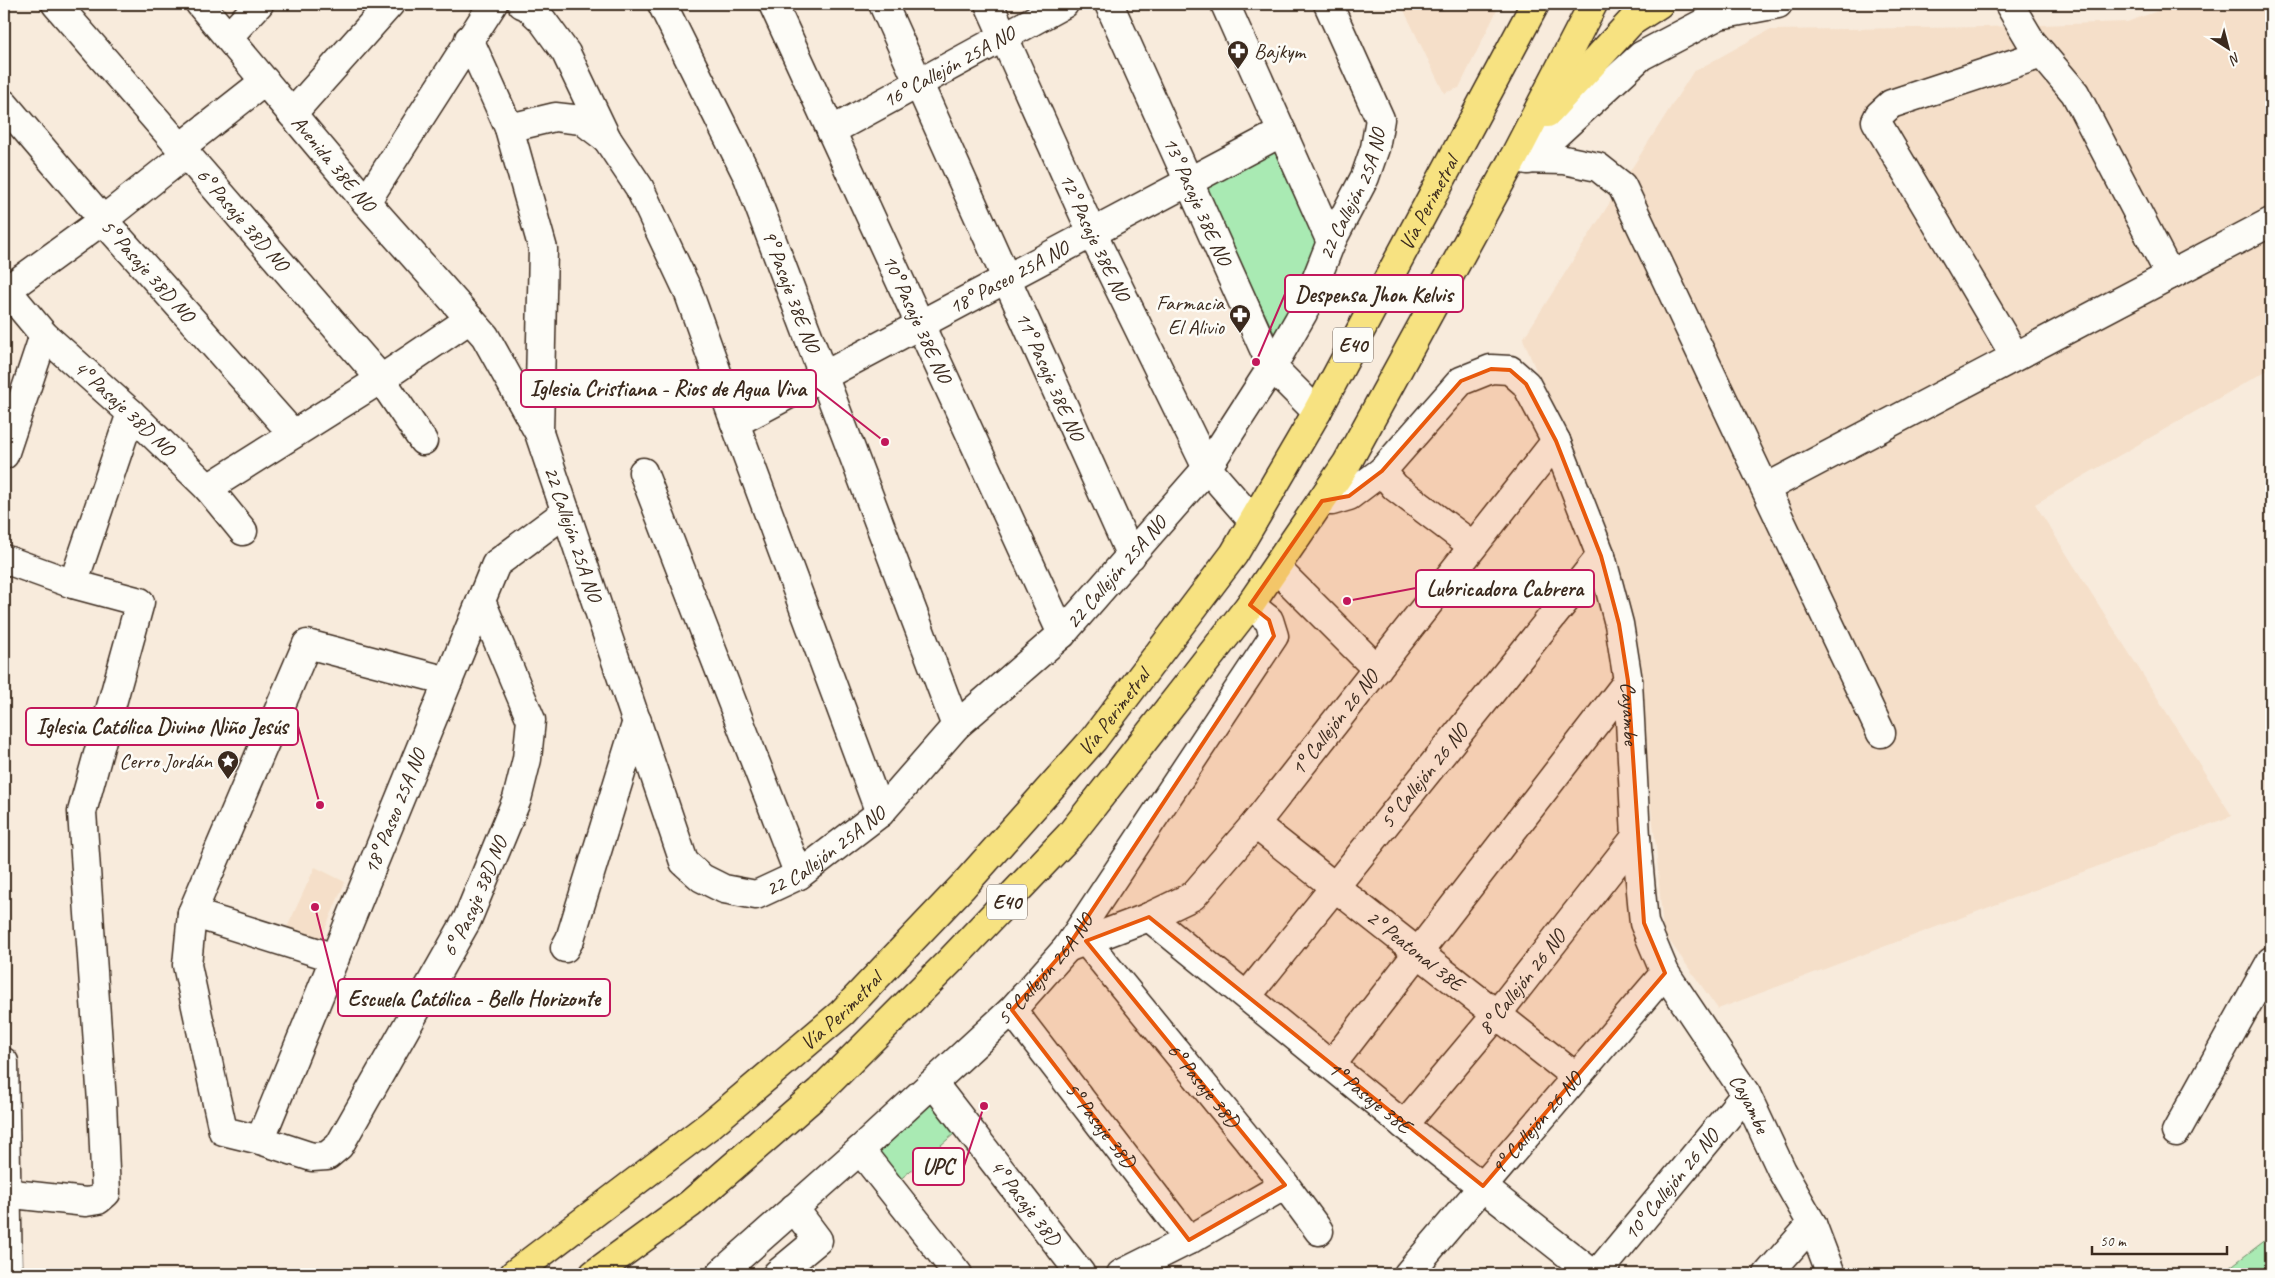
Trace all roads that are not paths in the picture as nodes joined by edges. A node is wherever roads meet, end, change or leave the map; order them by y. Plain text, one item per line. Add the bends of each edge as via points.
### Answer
1 (56, 4) edge
2 (200, 4) edge
3 (259, 4) edge
4 (390, 4) edge
5 (493, 4) edge
6 (522, 4) edge
7 (662, 4) edge
8 (773, 4) edge
9 (883, 4) edge
10 (989, 4) edge
11 (1064, 4) edge
12 (1109, 4) edge
13 (1225, 4) edge
14 (1328, 4) edge
15 (1535, 4) edge
16 (1593, 4) edge
17 (1659, 4) edge
18 (1778, 4) edge
19 (2009, 4) edge
20 (1004, 37) junction
21 (228, 38) junction
22 (469, 39) junction
23 (2042, 54) junction
24 (265, 82) junction
25 (919, 83) junction
26 (4, 104) edge
27 (292, 114) junction
28 (509, 128) junction
29 (831, 130) junction
30 (1282, 132) junction
31 (607, 138) junction
32 (184, 150) junction
33 (1522, 152) junction
34 (1189, 182) junction
35 (366, 202) junction
36 (103, 220) junction
37 (2271, 222) edge
38 (1092, 233) junction
39 (1331, 242) junction
40 (2170, 275) junction
41 (1007, 278) junction
42 (5, 290) edge
43 (470, 319) junction
44 (920, 324) junction
45 (44, 335) junction
46 (2015, 356) junction
47 (1272, 367) junction
48 (823, 376) junction
49 (381, 379) junction
50 (1317, 412) junction
51 (131, 413) junction
52 (735, 423) junction
53 (539, 433) junction
54 (293, 434) junction
55 (423, 441) dead end
56 (1556, 441) junction
57 (4, 455) edge
58 (1207, 468) junction
59 (1382, 470) junction
60 (642, 472) dead end
61 (208, 488) junction
62 (1766, 488) junction
63 (1322, 501) junction
64 (566, 512) junction
65 (1253, 521) junction
66 (243, 531) dead end
67 (1473, 546) junction
68 (1131, 556) junction
69 (1601, 556) junction
70 (4, 559) edge
71 (1276, 568) junction
72 (73, 584) junction
73 (481, 602) junction
74 (1250, 605) junction
75 (1062, 634) junction
76 (1377, 668) junction
77 (448, 681) junction
78 (1628, 681) junction
79 (637, 721) junction
80 (956, 726) junction
81 (1881, 733) dead end
82 (880, 813) junction
83 (1255, 824) junction
84 (1636, 837) junction
85 (799, 875) junction
86 (1335, 887) junction
87 (192, 913) junction
88 (1149, 917) junction
89 (1076, 944) junction
90 (565, 948) dead end
91 (1418, 952) junction
92 (335, 958) junction
93 (2271, 961) edge
94 (1665, 973) junction
95 (1247, 996) junction
96 (1012, 1010) junction
97 (1497, 1014) junction
98 (4, 1062) edge
99 (1332, 1064) junction
100 (1576, 1077) junction
101 (933, 1083) junction
102 (1746, 1094) junction
103 (1404, 1125) junction
104 (2176, 1132) dead end
105 (260, 1140) junction
106 (860, 1150) junction
107 (1285, 1185) junction
108 (1483, 1186) junction
109 (6, 1194) edge
110 (794, 1208) junction
111 (1812, 1224) junction
112 (1319, 1231) dead end
113 (1189, 1240) junction
114 (8, 1274) edge
115 (514, 1274) edge
116 (594, 1274) edge
117 (720, 1274) edge
118 (777, 1274) edge
119 (958, 1274) edge
120 (1081, 1274) edge
121 (1121, 1274) edge
122 (1408, 1274) edge
123 (1593, 1274) edge
124 (1597, 1274) edge
125 (1768, 1274) edge
126 (1832, 1274) edge

1 - 32 street, 6° Pasaje 38D NO
2 - 21 street, Avenida 38E NO
3 - 21 street
4 - 27 street
5 - 22 street
6 - 31 street via 542,20 566,53
7 - 48 street, 9° Pasaje 38E NO via 748,177
8 - 29 street, 10° Pasaje 38E NO
9 - 25 street, 11° Pasaje 38E NO
10 - 20 street, 12° Pasaje 38E NO
11 - 20 street, 16° Callejón 25A NO
12 - 34 street, 13° Pasaje 38E NO
13 - 30 street
14 - 39 street, 22 Callejón 25A NO via 1380,119 1365,177
15 - 50 highway, Vía Perimetral / E40
16 - 33 highway, Vía Perimetral / E40
17 - 33 highway via 1631,22
18 - 33 street via 1719,15 1641,56
19 - 23 street
20 - 25 street, 16° Callejón 25A NO
20 - 38 street, 12° Pasaje 38E NO
21 - 24 street, Avenida 38E NO
22 - 28 street
22 - 35 street
23 - 40 street via 2075,93
23 - 46 street via 1891,104 1876,121
24 - 27 street, Avenida 38E NO
24 - 32 street
25 - 29 street, 16° Callejón 25A NO
25 - 41 street, 11° Pasaje 38E NO
26 - 36 street, 5° Pasaje 38D NO
27 - 35 street, Avenida 38E NO
28 - 31 street via 555,117 582,120
28 - 53 street via 542,248
29 - 44 street, 10° Pasaje 38E NO
30 - 34 street, 18° Paseo 25A NO
30 - 39 street
31 - 52 street via 639,187 688,291
32 - 36 street
32 - 49 street, 6° Pasaje 38D NO
33 - 62 street via 1598,167 1622,186
33 - 63 highway, Vía Perimetral / E40 via 1347,463
34 - 38 street, 18° Paseo 25A NO
34 - 47 street, 13° Pasaje 38E NO
35 - 43 street, Avenida 38E NO
36 - 42 street
36 - 54 street, 5° Pasaje 38D NO
37 - 40 street
38 - 41 street, 18° Paseo 25A NO
38 - 58 street, 12° Pasaje 38E NO
39 - 47 street, 22 Callejón 25A NO via 1303,314
40 - 46 street
41 - 44 street, 18° Paseo 25A NO
41 - 68 street, 11° Pasaje 38E NO
42 - 45 street, 4° Pasaje 38D NO
43 - 49 street
43 - 53 street, 22 Callejón 25A NO via 485,336
44 - 48 street, 18° Paseo 25A NO
44 - 75 street, 10° Pasaje 38E NO
45 - 51 street, 4° Pasaje 38D NO
45 - 57 street
46 - 62 street
47 - 50 street, 13° Pasaje 38E NO
47 - 58 street, 22 Callejón 25A NO
48 - 52 street, 18° Paseo 25A NO
48 - 80 street, 9° Pasaje 38E NO
49 - 54 street
49 - 55 street, 6° Pasaje 38D NO
50 - 65 highway, Vía Perimetral / E40
51 - 61 street, 4° Pasaje 38D NO
51 - 72 street
52 - 82 street
53 - 64 street, 22 Callejón 25A NO
54 - 61 street
56 - 59 street, Cayambe via 1526,384 1510,370 1492,369 1461,381
56 - 67 street, 1° Callejón 26 NO
56 - 69 street, Cayambe
58 - 65 street, 12° Pasaje 38E NO
58 - 68 street, 22 Callejón 25A NO
59 - 63 street, Cayambe via 1349,496
59 - 67 street via 1395,486
60 - 85 street
61 - 66 street, 4° Pasaje 38D NO
62 - 81 street
63 - 71 highway, Vía Perimetral / E40
64 - 73 street, 18° Paseo 25A NO via 496,564
64 - 79 street, 22 Callejón 25A NO
65 - 115 highway, Vía Perimetral / E40 via 1234,554 1092,740 963,886 842,1013 710,1125
67 - 76 street, 1° Callejón 26 NO
68 - 75 street, 22 Callejón 25A NO
69 - 78 street, Cayambe via 1619,624
69 - 86 street, 5° Callejón 26 NO
70 - 72 street
71 - 74 highway, Vía Perimetral / E40
71 - 76 street
72 - 109 street via 140,602 82,812 106,1193 98,1200 86,1202
73 - 77 street, 18° Paseo 25A NO
73 - 105 street, 6° Pasaje 38D NO via 531,720 527,760 517,799 467,920 339,1146 327,1156 312,1157
74 - 89 street, 5° Callejón 26A NO via 1269,620 1274,636
74 - 116 highway, Vía Perimetral / E40 via 1070,835 952,959 820,1091 690,1204
75 - 80 street, 22 Callejón 25A NO
76 - 83 street, 1° Callejón 26 NO
77 - 87 street via 307,644
77 - 92 street, 18° Paseo 25A NO
78 - 84 street, Cayambe
78 - 91 street
79 - 85 street, 22 Callejón 25A NO via 684,862 702,878 724,889 756,895
79 - 90 street
80 - 82 street, 22 Callejón 25A NO
82 - 85 street, 22 Callejón 25A NO
83 - 86 street, 2° Peatonal 38E
83 - 88 street, 1° Callejón 26 NO via 1194,896
84 - 94 street, Cayambe via 1644,923
84 - 97 street, 8° Callejón 26 NO
86 - 91 street, 2° Peatonal 38E
86 - 95 street, 5° Callejón 26 NO
87 - 92 street
87 - 105 street, 6° Pasaje 38D NO via 187,965 223,1131
88 - 89 street, 1° Callejón 26 NO
88 - 95 street, 1° Pasaje 38E
89 - 96 street, 5° Callejón 26A NO
89 - 107 street, 6° Pasaje 38D
91 - 97 street, 2° Peatonal 38E
91 - 99 street
92 - 105 street, 18° Paseo 25A NO
93 - 104 street
94 - 100 street, 9° Callejón 26 NO
94 - 102 street, Cayambe
95 - 99 street, 1° Pasaje 38E
96 - 101 street, 5° Callejón 26A NO
96 - 113 street, 5° Pasaje 38D
97 - 100 street, 2° Peatonal 38E
97 - 103 street, 8° Callejón 26 NO
98 - 109 street
99 - 103 street, 1° Pasaje 38E
100 - 108 street, 9° Callejón 26 NO
101 - 106 street, 5° Callejón 26A NO
101 - 120 street, 4° Pasaje 38D
102 - 111 street, Cayambe via 1782,1171
102 - 124 street, 10° Callejón 26 NO
103 - 108 street, 1° Pasaje 38E
106 - 110 street, 5° Callejón 26A NO
106 - 119 street
107 - 112 street, 6° Pasaje 38D
107 - 113 street
108 - 122 street, 9° Callejón 26 NO
108 - 123 street, 1° Pasaje 38E
109 - 114 street
110 - 117 street, 5° Callejón 26A NO
110 - 118 street via 818,1240
111 - 125 street
111 - 126 street, Cayambe
113 - 121 street

